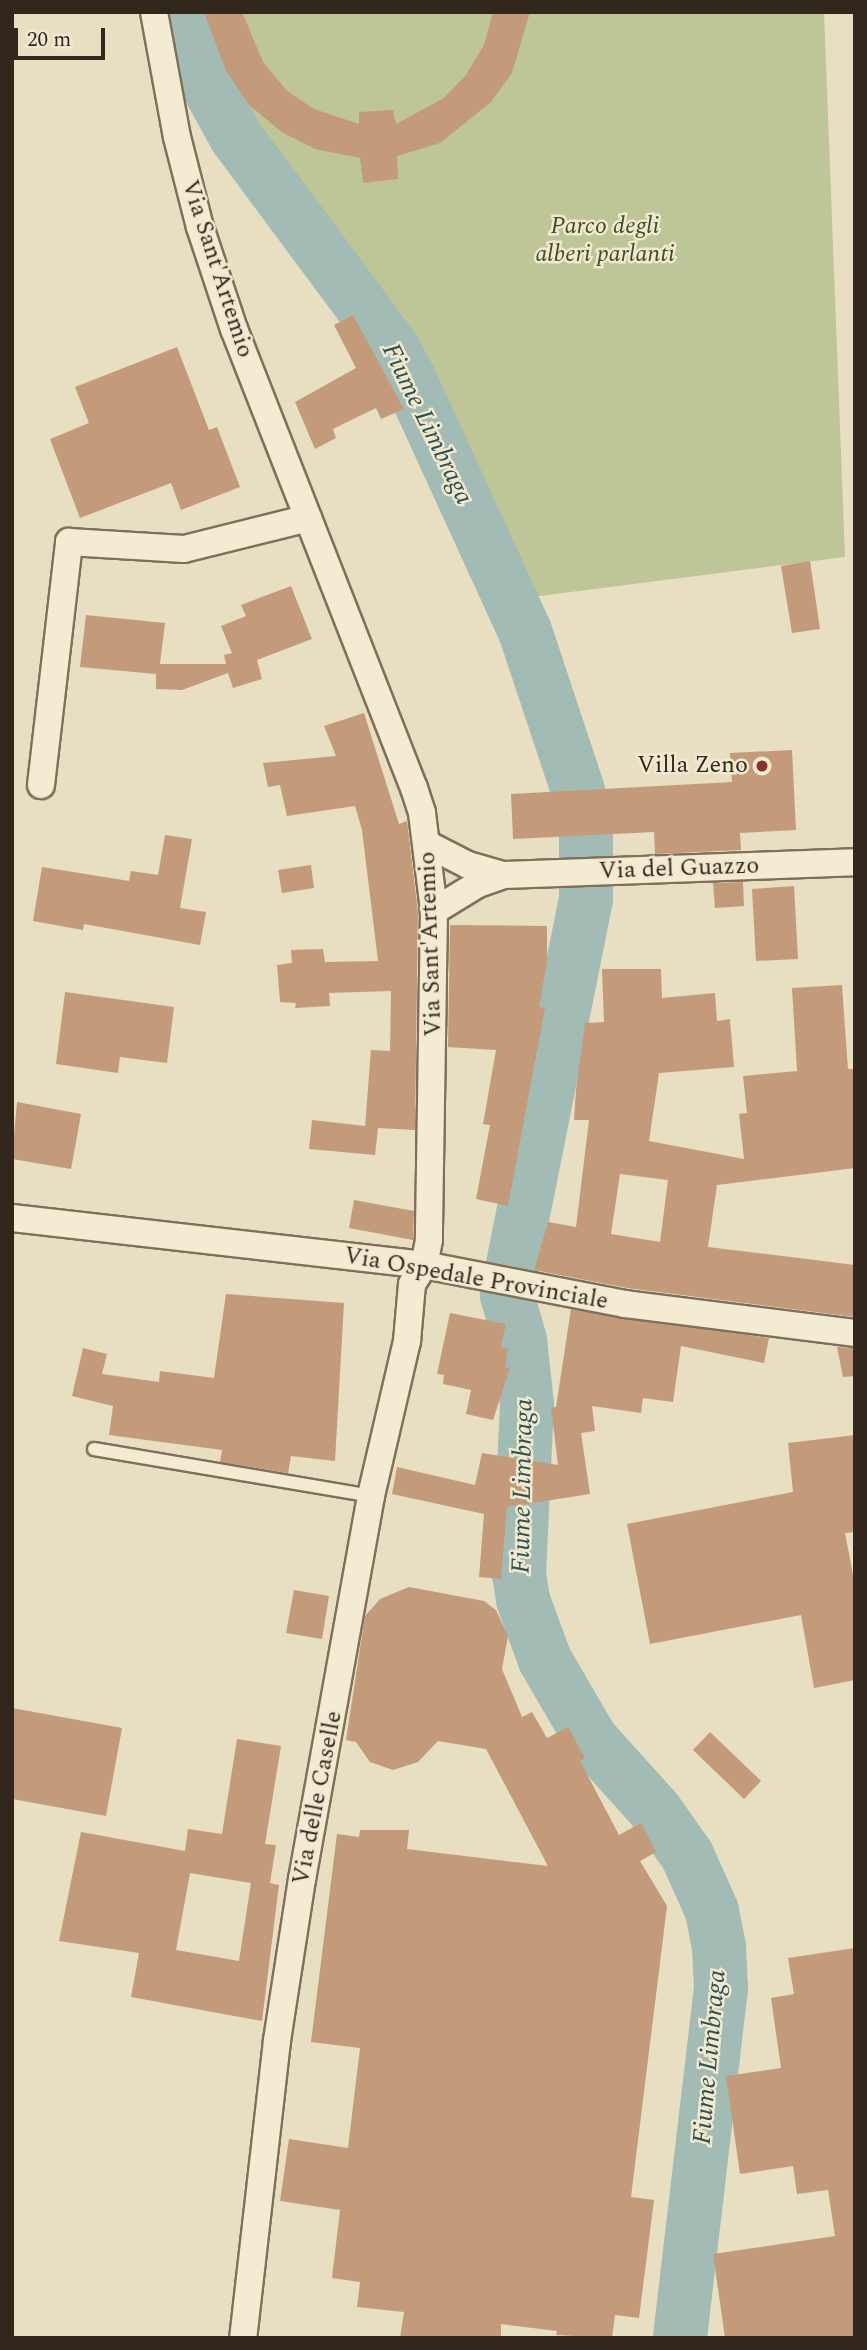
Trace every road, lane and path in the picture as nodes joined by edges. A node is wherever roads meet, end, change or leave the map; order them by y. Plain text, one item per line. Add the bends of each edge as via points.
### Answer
1 (154, 12) edge
2 (308, 518) junction
3 (41, 785) dead end
4 (427, 844) junction
5 (855, 862) edge
6 (504, 875) junction
7 (434, 911) junction
8 (12, 1218) edge
9 (424, 1265) junction
10 (855, 1333) edge
11 (94, 1449) dead end
12 (372, 1496) junction
13 (243, 2338) edge

1 - 2 street, Via Sant'Artemio via 200,227
2 - 3 street via 184,550 69,542
2 - 4 street, Via Sant'Artemio via 414,788
4 - 6 street, Via del Guazzo via 468,865
4 - 7 street, Via Sant'Artemio
5 - 6 street, Via del Guazzo
6 - 7 street, Via del Guazzo via 478,884
7 - 9 street, Via Sant'Artemio via 435,1095
8 - 9 street, Via Ospedale Provinciale
9 - 10 street, Via Ospedale Provinciale via 625,1304
9 - 12 street, Via delle Caselle via 412,1284 407,1341
11 - 12 lane
12 - 13 street, Via delle Caselle via 286,1974

